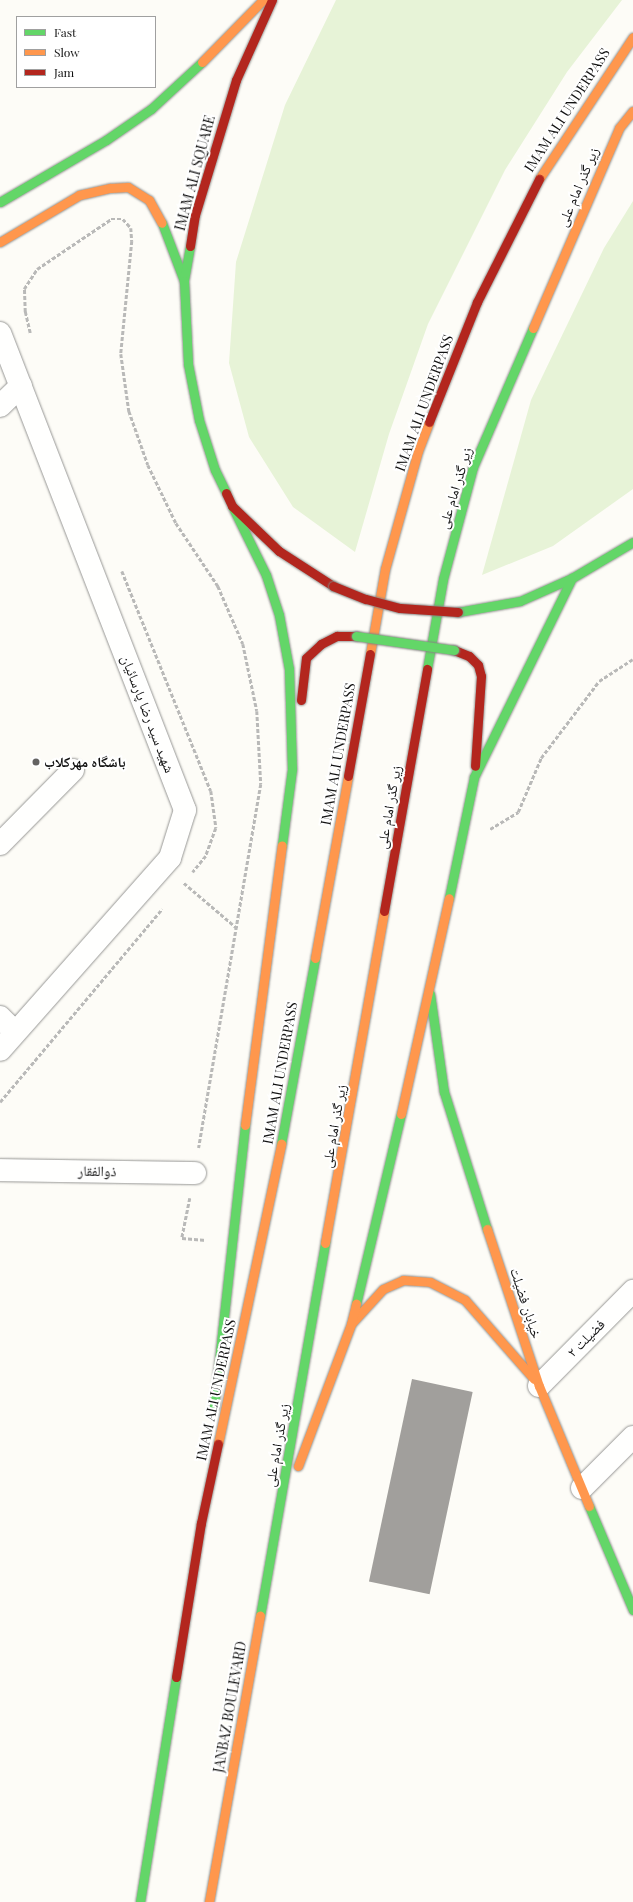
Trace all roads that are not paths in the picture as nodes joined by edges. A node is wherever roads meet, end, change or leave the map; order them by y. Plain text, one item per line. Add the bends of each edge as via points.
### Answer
1 (263, 0) edge
2 (272, 0) edge
3 (633, 37) edge
4 (633, 111) edge
5 (0, 202) edge
6 (0, 242) edge
7 (184, 281) junction
8 (0, 333) edge
9 (21, 386) junction
10 (0, 406) edge
11 (232, 506) junction
12 (633, 542) edge
13 (572, 578) junction
14 (292, 769) junction
15 (73, 770) dead end
16 (474, 777) junction
17 (0, 844) edge
18 (430, 994) junction
19 (8, 1024) edge
20 (0, 1050) edge
21 (0, 1170) edge
22 (195, 1173) dead end
23 (633, 1291) edge
24 (351, 1324) junction
25 (539, 1386) junction
26 (633, 1437) edge
27 (582, 1488) junction
28 (278, 1517) junction
29 (201, 1523) junction
30 (633, 1610) edge
31 (140, 1902) edge
32 (209, 1902) edge

1 - 5 main road via 194,72 152,109 106,140
2 - 7 main road, IMAM ALI SQUARE via 236,80 211,157 195,215
3 - 29 main road, IMAM ALI UNDERPASS via 544,167 477,302 418,451 385,569 276,1179
4 - 28 main road, زیر گذر امام علی via 619,128 473,467 443,580
6 - 7 main road via 79,195 128,187 150,200 168,235
7 - 11 main road, IMAM ALI SQUARE via 188,364 199,420 215,470
8 - 9 street, شهید سید رضا پارسائیان
9 - 10 street
9 - 19 street, شهید سید رضا پارسائیان via 185,810 170,858
11 - 13 main road, IMAM ALI SQUARE, bridge via 279,551 333,586 366,599 400,608 458,612 520,601
11 - 14 main road via 266,575 279,615 289,669
12 - 13 main road, IMAM ALI SQUARE
13 - 16 main road
14 - 16 main road, bridge via 306,658 321,644 337,636 356,636 454,650 469,656 478,665 481,676
14 - 29 main road via 242,1144
15 - 17 street
16 - 18 main road
18 - 24 main road
18 - 25 main road, خیابان فضیلت via 448,1106
19 - 20 street, شهید سید رضا پارسائیان
21 - 22 street, ذوالفقار
23 - 25 street, فضیلت ۲
24 - 25 main road via 383,1289 404,1280 430,1282 465,1300
24 - 28 main road
25 - 27 main road, خیابان فضیلت
26 - 27 street
27 - 30 main road, خیابان فضیلت
28 - 32 main road, JANBAZ BOULEVARD
29 - 31 main road

